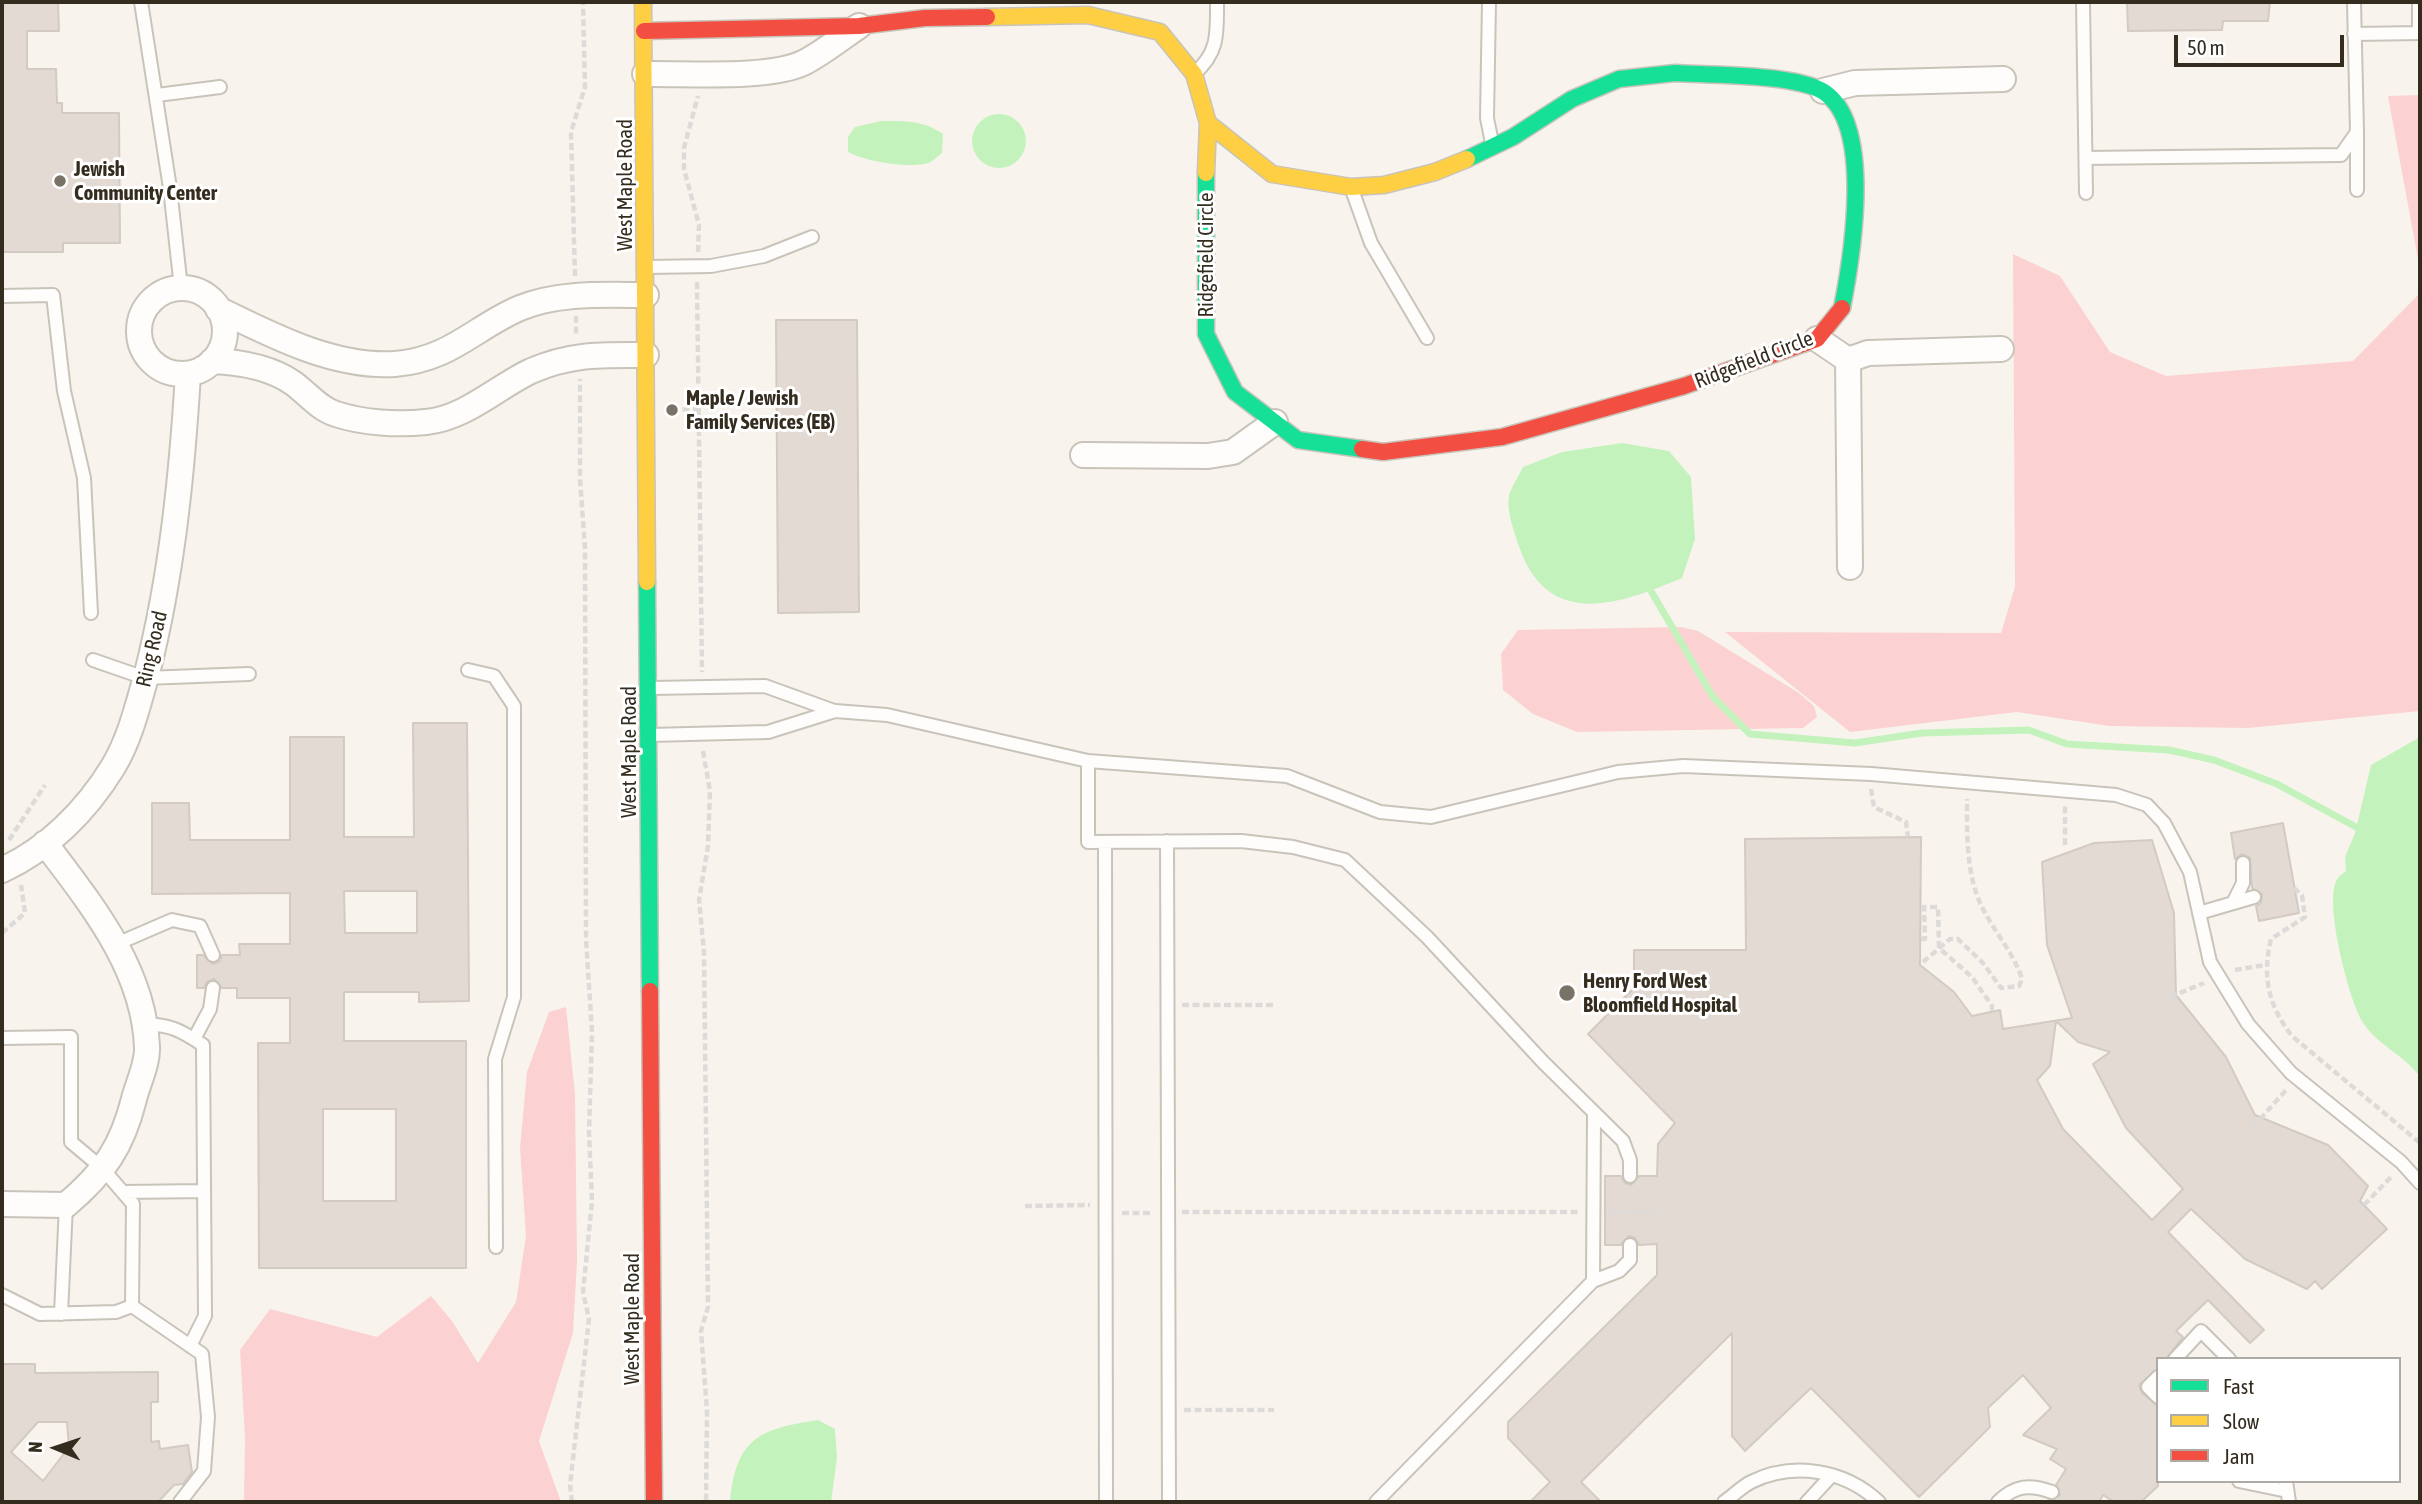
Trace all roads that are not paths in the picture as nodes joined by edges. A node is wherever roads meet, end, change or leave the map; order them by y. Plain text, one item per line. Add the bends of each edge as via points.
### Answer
1 (141, 2) edge
2 (643, 2) edge
3 (1217, 2) edge
4 (1489, 2) edge
5 (2083, 2) edge
6 (2354, 2) edge
7 (2419, 2) edge
8 (859, 26) junction
9 (644, 31) junction
10 (2354, 33) junction
11 (2420, 33) edge
12 (645, 74) junction
13 (1194, 74) junction
14 (2003, 79) dead end
15 (220, 87) dead end
16 (1823, 91) junction
17 (157, 95) junction
18 (1208, 124) junction
19 (2357, 132) junction
20 (1493, 147) junction
21 (2086, 158) junction
22 (1350, 187) junction
23 (2357, 190) dead end
24 (2086, 193) dead end
25 (812, 237) dead end
26 (646, 267) junction
27 (181, 288) junction
28 (646, 295) junction
29 (2, 296) edge
30 (218, 309) junction
31 (1427, 338) dead end
32 (1817, 339) junction
33 (2001, 349) dead end
34 (646, 355) junction
35 (1848, 360) junction
36 (212, 361) junction
37 (188, 374) junction
38 (1275, 422) junction
39 (1083, 455) dead end
40 (1850, 567) dead end
41 (91, 613) dead end
42 (93, 660) dead end
43 (468, 670) dead end
44 (249, 674) dead end
45 (145, 678) junction
46 (650, 688) junction
47 (835, 711) junction
48 (650, 736) junction
49 (1088, 761) junction
50 (1167, 841) junction
51 (1105, 842) junction
52 (45, 844) junction
53 (2246, 868) dead end
54 (2, 870) edge
55 (2254, 897) dead end
56 (2233, 902) junction
57 (2199, 912) junction
58 (114, 944) junction
59 (213, 955) dead end
60 (213, 988) dead end
61 (143, 1025) junction
62 (2, 1038) edge
63 (194, 1039) junction
64 (1594, 1115) junction
65 (102, 1168) junction
66 (1630, 1176) dead end
67 (2420, 1183) edge
68 (204, 1191) junction
69 (124, 1192) junction
70 (2, 1204) edge
71 (66, 1205) junction
72 (1630, 1245) dead end
73 (496, 1247) dead end
74 (1593, 1281) junction
75 (2, 1295) edge
76 (132, 1306) junction
77 (61, 1314) junction
78 (190, 1346) junction
79 (2177, 1357) edge
80 (2227, 1357) edge
81 (2156, 1379) edge
82 (2156, 1395) edge
83 (1832, 1475) junction
84 (2249, 1483) edge
85 (2287, 1491) edge
86 (2052, 1492) dead end
87 (180, 1502) edge
88 (654, 1502) edge
89 (1106, 1502) edge
90 (1169, 1502) edge
91 (1376, 1502) edge
92 (1724, 1502) edge
93 (1807, 1502) edge
94 (1879, 1502) edge
95 (1998, 1502) edge

1 - 17 lane
2 - 9 street, West Maple Road
3 - 13 lane via 1217,35 1210,60
4 - 20 lane via 1487,118
5 - 21 lane
6 - 10 lane
7 - 11 lane
8 - 9 street, Ridgefield Circle
8 - 12 street, Ridgefield Circle via 804,63 790,67 752,73
8 - 13 street, Ridgefield Circle via 925,18 1088,15 1160,32
9 - 12 street, West Maple Road
10 - 11 lane
10 - 19 lane
12 - 26 street, West Maple Road
13 - 18 street, Ridgefield Circle
14 - 16 street via 1855,83
15 - 17 lane
16 - 20 street via 1791,81 1733,76 1675,73 1619,79 1572,99
16 - 32 street, Ridgefield Circle via 1839,107 1856,159 1852,258 1841,312
17 - 27 lane
18 - 22 street via 1272,174
18 - 38 street, Ridgefield Circle via 1206,334 1235,392
19 - 21 lane via 2341,155
19 - 23 lane
20 - 22 street via 1435,172 1384,185
21 - 24 lane
22 - 31 lane via 1371,243
25 - 26 lane via 764,256 711,266
26 - 28 street, West Maple Road
27 - 30 street via 195,289
27 - 37 street via 155,297 143,312 139,330 141,346 161,370
28 - 30 street via 575,295 520,308 441,354 394,364 344,359 302,346
28 - 34 street, West Maple Road
29 - 41 lane via 53,295 64,391 84,478
30 - 36 street via 224,340
32 - 35 street
32 - 38 street, Ridgefield Circle via 1684,386 1502,437 1383,452 1298,440
33 - 35 street via 1868,353
34 - 36 street via 578,355 528,373 496,393 429,422 390,423 334,414 291,382 264,369
34 - 46 street, West Maple Road
35 - 40 street
36 - 37 street
37 - 45 street, Ring Road via 168,573
38 - 39 street via 1233,452
42 - 45 lane
43 - 73 lane via 494,676 514,706 514,997 495,1059
44 - 45 lane
45 - 52 street, Ring Road via 136,715 114,766 77,817
46 - 47 lane via 765,686
46 - 48 street, West Maple Road
47 - 48 lane via 768,732
47 - 49 lane via 887,715
48 - 88 street, West Maple Road
49 - 51 lane via 1088,842
49 - 57 lane via 1287,776 1380,813 1431,817 1618,772 1683,766 1871,774 2116,795 2147,805 2164,823 2190,872
50 - 51 lane
50 - 64 lane via 1241,841 1345,860 1427,937
50 - 90 lane
51 - 89 lane
52 - 54 street, Ring Road
52 - 58 street via 103,920
53 - 56 lane
55 - 56 lane
56 - 57 lane
57 - 67 lane via 2210,962 2248,1024 2291,1073
58 - 59 lane via 173,920 200,926
58 - 61 street via 137,991
60 - 63 lane via 209,1009
61 - 63 lane via 161,1023
61 - 65 street via 148,1049 125,1135
62 - 65 lane via 71,1037 71,1142
63 - 68 lane via 203,1045
64 - 66 lane via 1623,1142
64 - 74 lane
65 - 69 lane
65 - 71 street
68 - 69 lane
68 - 78 lane via 205,1316
69 - 76 lane via 133,1204
70 - 71 street
71 - 77 lane
72 - 74 lane via 1630,1260 1619,1271
74 - 91 lane
75 - 77 lane via 40,1314
76 - 77 lane via 116,1312
76 - 78 lane
78 - 87 lane via 202,1354 207,1431 204,1471
79 - 80 lane via 2201,1331
81 - 82 lane via 2148,1387
83 - 92 lane via 1803,1469 1773,1474 1749,1483
83 - 93 lane
83 - 94 lane via 1863,1488
84 - 85 lane
86 - 95 lane via 2033,1485 2009,1490

